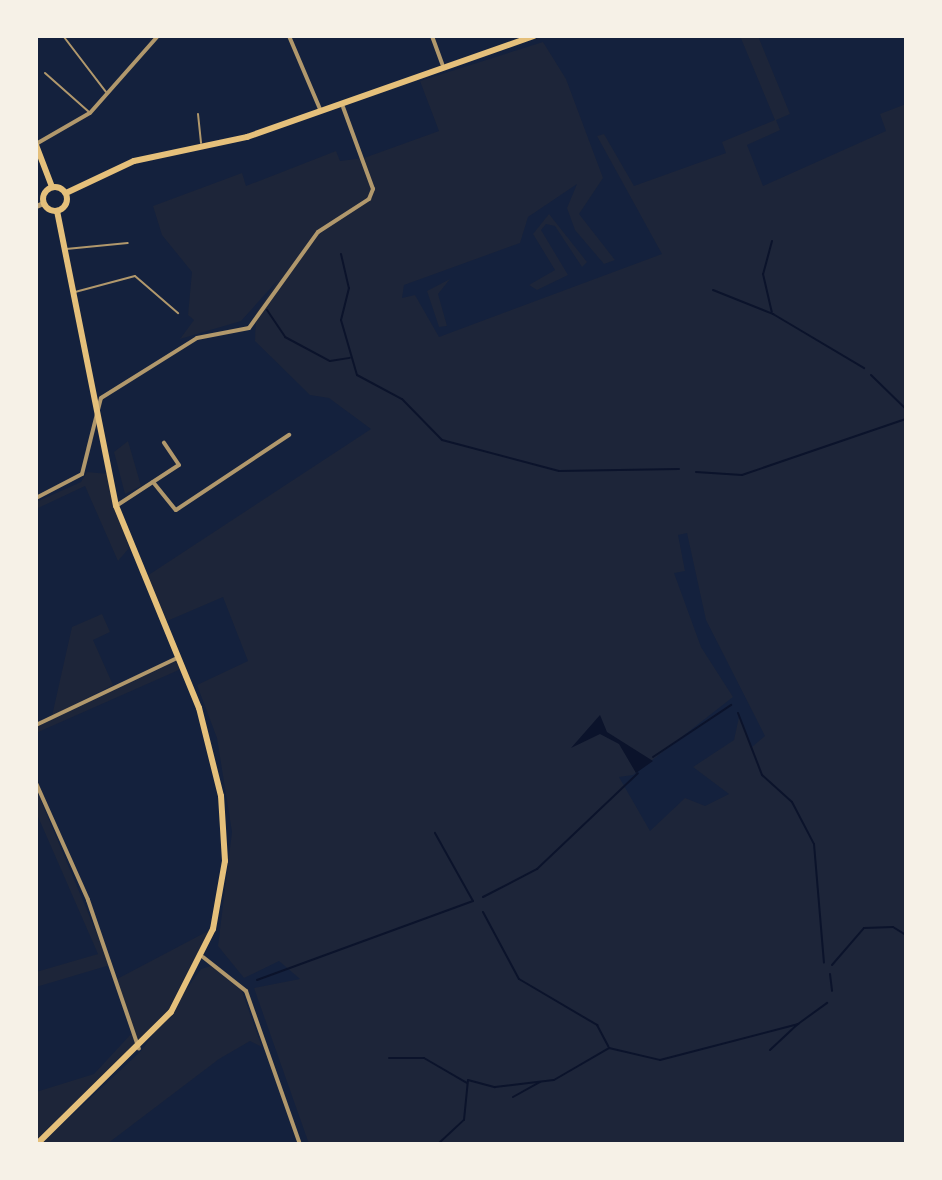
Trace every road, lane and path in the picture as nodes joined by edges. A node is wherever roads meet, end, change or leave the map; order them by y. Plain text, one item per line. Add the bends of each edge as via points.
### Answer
1 (158, 36) edge
2 (289, 36) edge
3 (432, 36) edge
4 (534, 36) edge
5 (64, 37) edge
6 (519, 38) edge
7 (442, 64) junction
8 (45, 73) dead end
9 (107, 93) junction
10 (343, 107) dead end
11 (320, 109) junction
12 (90, 113) junction
13 (198, 114) dead end
14 (36, 144) edge
15 (201, 144) junction
16 (52, 187) junction
17 (66, 193) junction
18 (39, 204) edge
19 (57, 211) junction
20 (128, 243) dead end
21 (65, 249) junction
22 (74, 293) junction
23 (178, 313) dead end
24 (96, 402) junction
25 (289, 435) dead end
26 (164, 443) dead end
27 (153, 482) junction
28 (36, 498) edge
29 (116, 506) junction
30 (179, 657) junction
31 (36, 725) edge
32 (36, 783) edge
33 (203, 957) junction
34 (139, 1049) junction
35 (37, 1144) edge
36 (300, 1144) edge

1 - 9 street
2 - 11 street
3 - 7 street
4 - 6 main road
5 - 9 lane
6 - 7 main road
7 - 11 main road
8 - 12 lane
9 - 12 street
10 - 24 street via 373,189 369,199 318,232 249,328 197,338
11 - 15 main road via 247,137
12 - 14 street
13 - 15 lane
14 - 16 main road
15 - 17 main road via 134,161
16 - 17 main road
16 - 18 main road
17 - 19 main road
18 - 19 main road
19 - 21 main road
20 - 21 lane
21 - 22 main road
22 - 23 lane via 135,276
22 - 24 main road
24 - 28 street via 82,474
24 - 29 main road
25 - 27 street via 176,510
26 - 27 street via 179,465
27 - 29 street
29 - 30 main road
30 - 31 street
30 - 33 main road via 208,738 225,829 222,890
32 - 34 street via 88,900
33 - 34 main road
33 - 36 street via 246,991
34 - 35 main road

